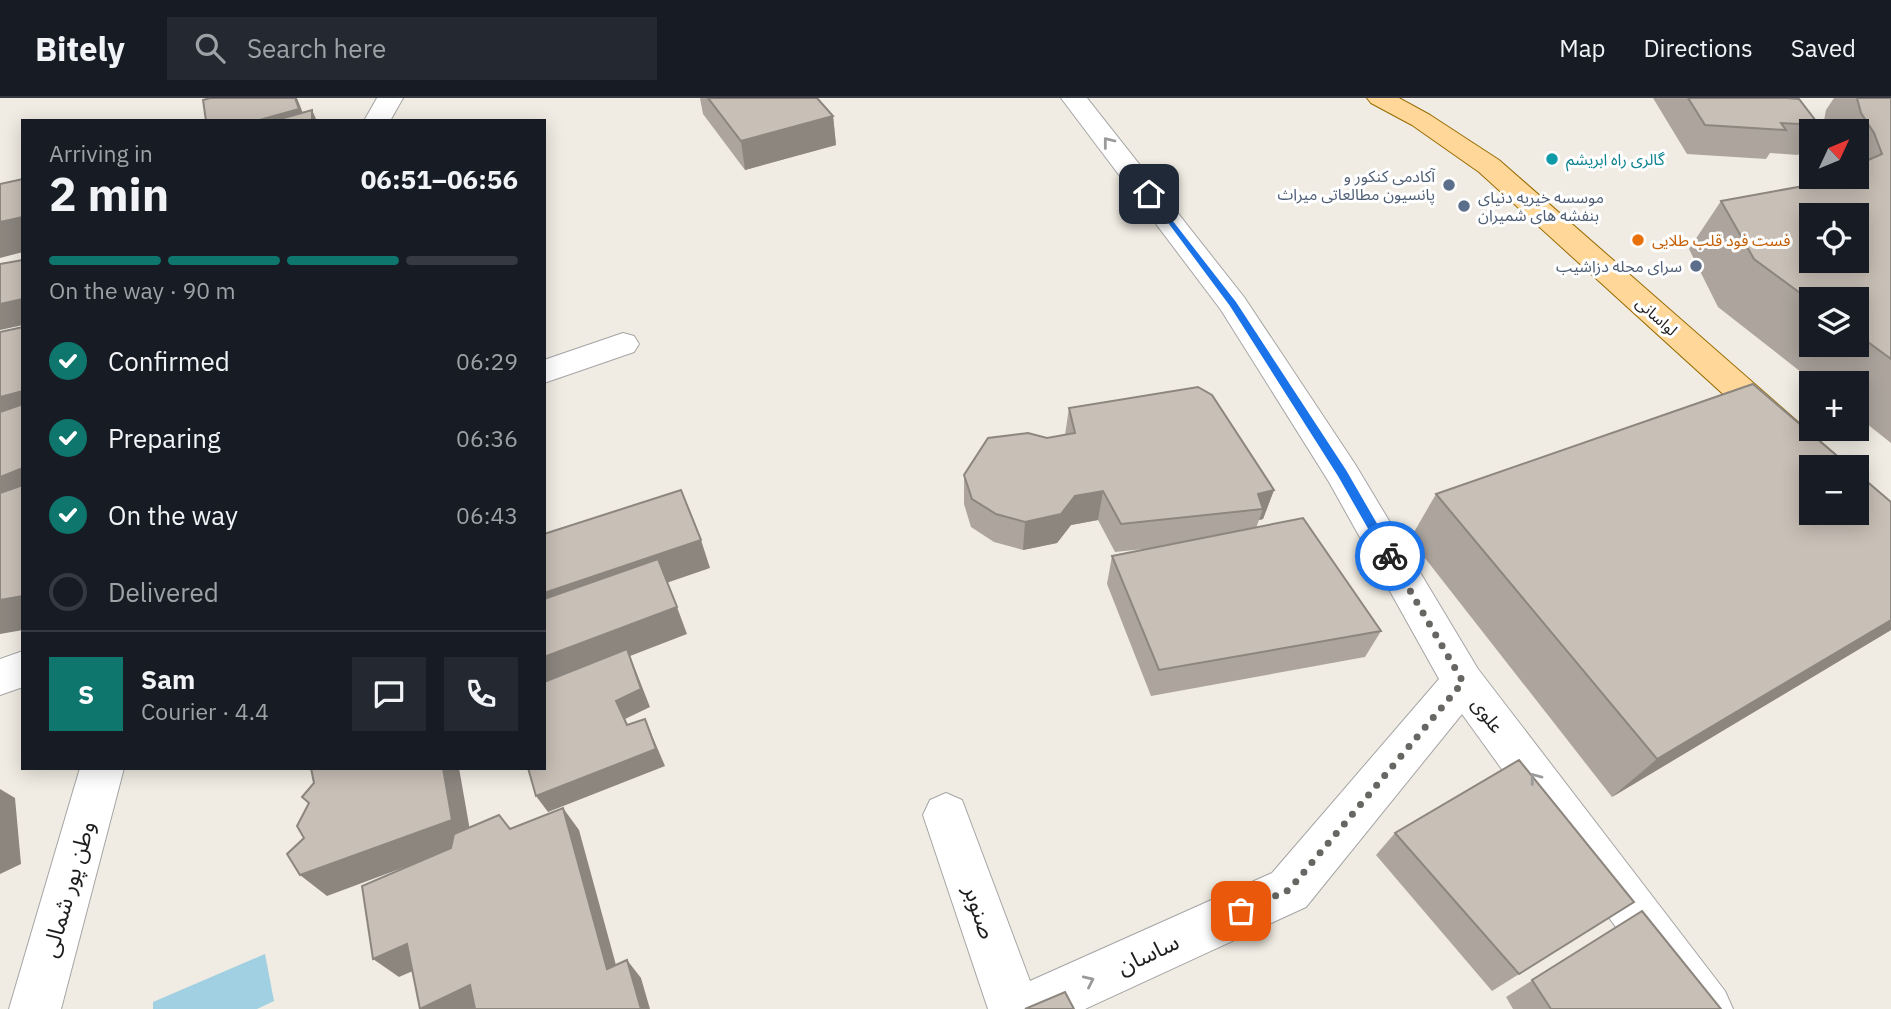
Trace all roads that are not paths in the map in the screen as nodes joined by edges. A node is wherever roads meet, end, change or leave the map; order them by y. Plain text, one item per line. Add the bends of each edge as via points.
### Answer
1 (390, 98) edge
2 (1074, 98) edge
3 (1380, 98) edge
4 (378, 119) edge
5 (622, 344) dead end
6 (546, 371) edge
7 (1813, 455) edge
8 (21, 670) edge
9 (0, 677) edge
10 (1463, 682) junction
11 (101, 770) edge
12 (946, 815) dead end
13 (35, 1009) edge
14 (1014, 1009) edge
15 (1027, 1009) edge
16 (1707, 1009) edge

1 - 4 street
10 -> 2 street, علوی via 1342,473 1233,304
3 - 7 main road, لواسانی via 1489,166
5 - 6 street
8 - 9 street
15 -> 10 street, ساسان via 1289,890
16 -> 10 street, علوی
11 - 13 street, وطن پور شمالی
12 - 14 street, صنوبر

